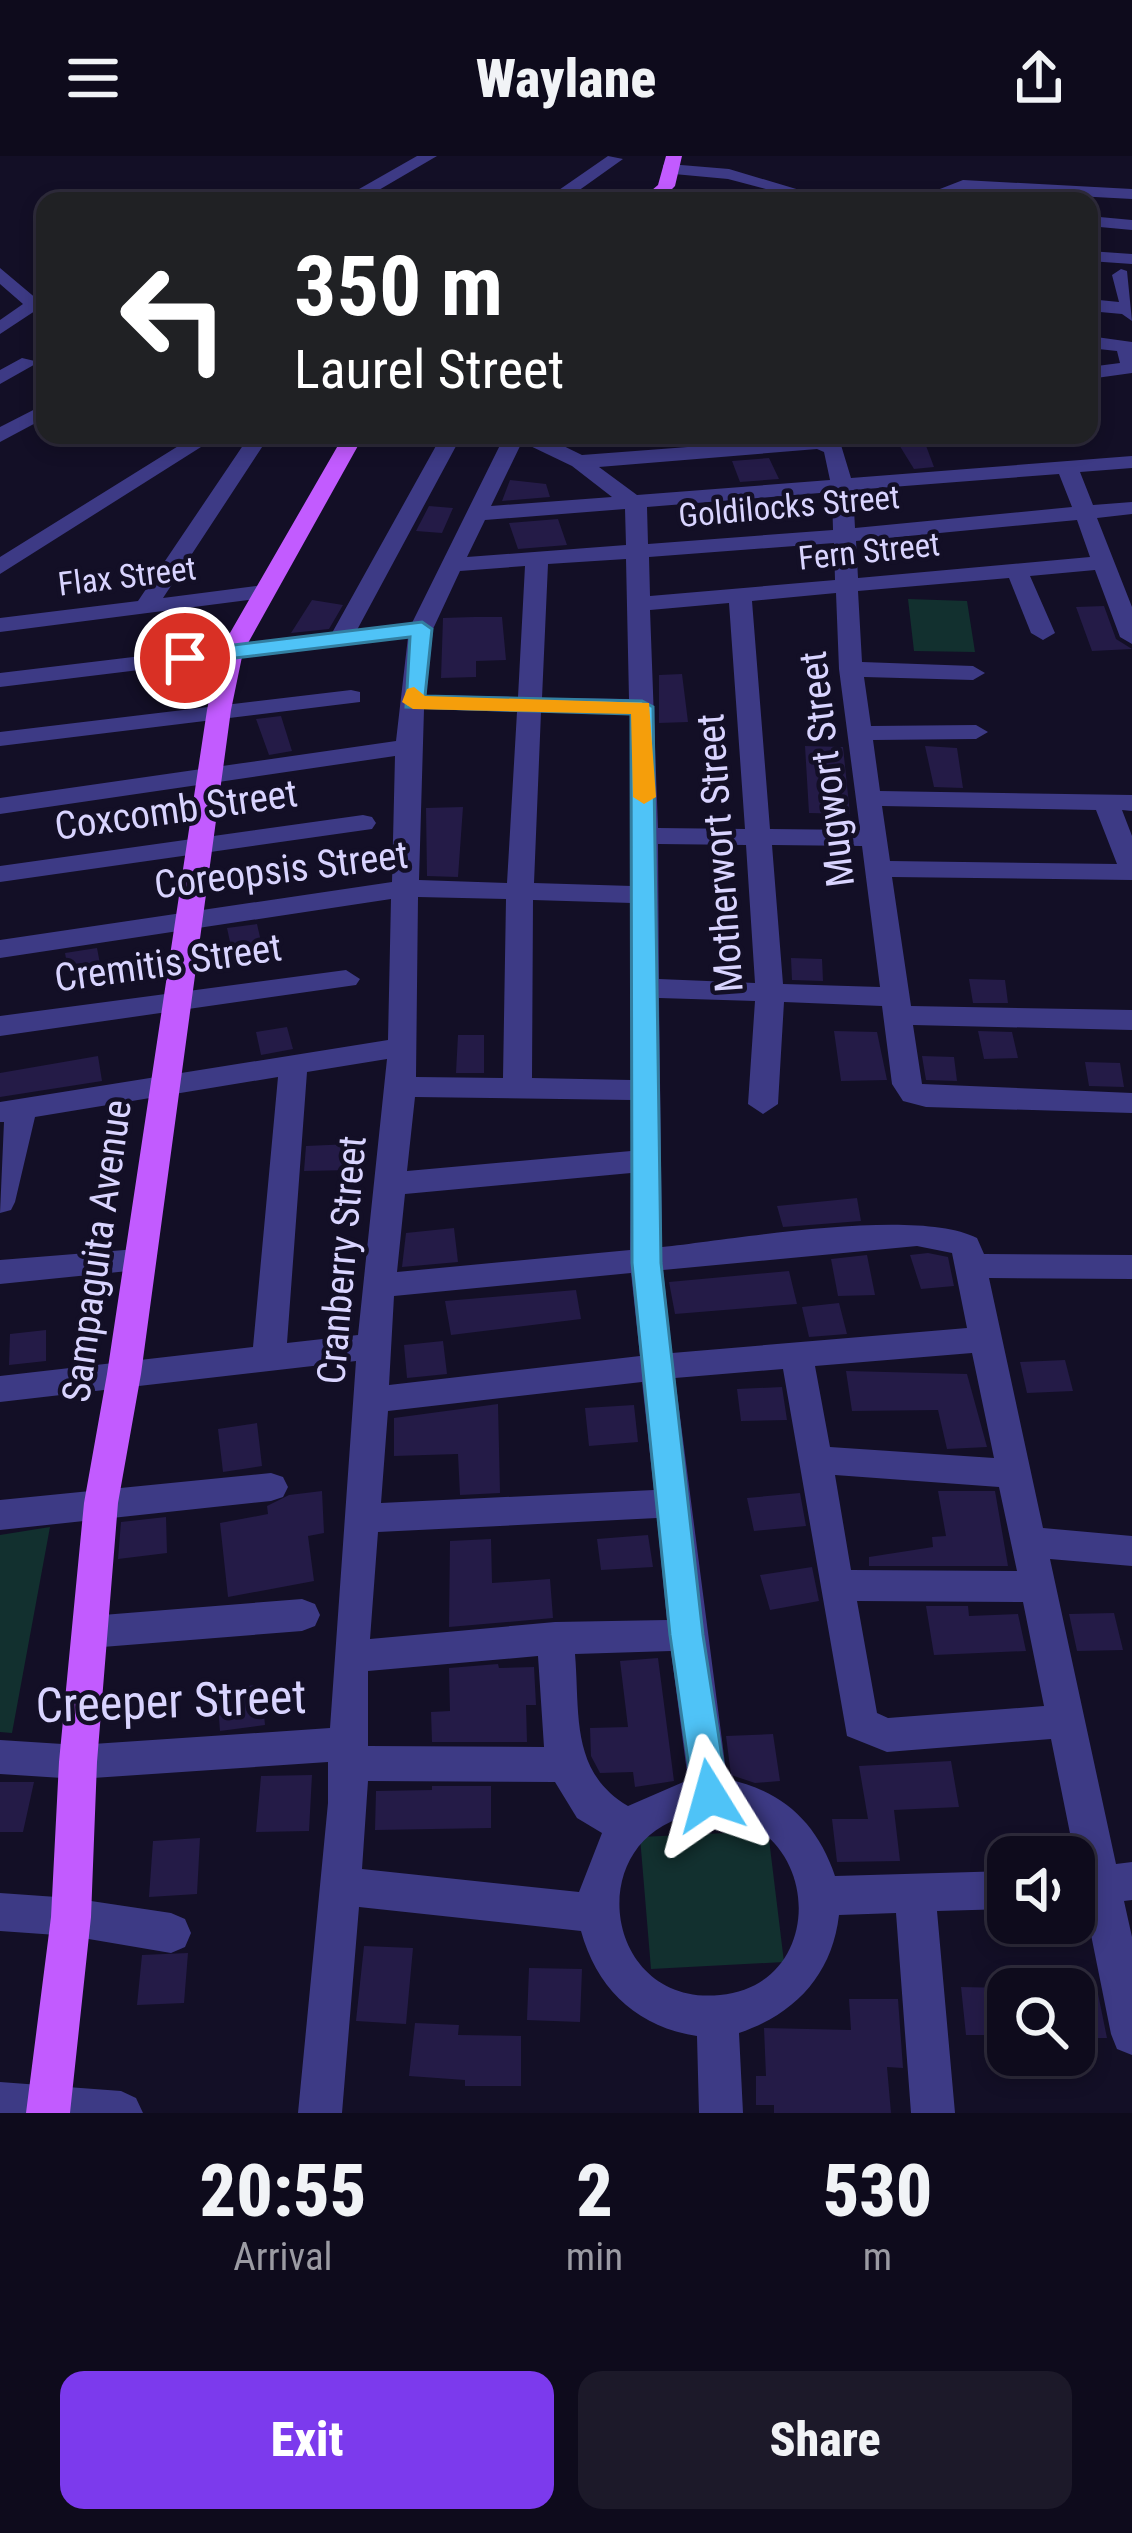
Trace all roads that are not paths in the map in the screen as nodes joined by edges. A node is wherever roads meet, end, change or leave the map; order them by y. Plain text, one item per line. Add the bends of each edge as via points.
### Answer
1 (429, 156) edge
2 (615, 159) dead end
3 (648, 161) dead end
4 (672, 163) edge
5 (363, 192) edge
6 (566, 192) edge
7 (660, 192) edge
8 (796, 192) edge
9 (1098, 194) edge
10 (1132, 194) edge
11 (1098, 222) edge
12 (1132, 225) edge
13 (1126, 267) edge
14 (0, 274) edge
15 (1098, 306) edge
16 (1131, 312) edge
17 (0, 328) edge
18 (1098, 343) edge
19 (28, 362) dead end
20 (1098, 373) edge
21 (0, 378) edge
22 (36, 415) edge
23 (0, 436) edge
24 (196, 444) edge
25 (254, 444) edge
26 (349, 444) edge
27 (447, 444) edge
28 (510, 444) edge
29 (544, 444) edge
30 (807, 444) edge
31 (822, 444) edge
32 (579, 462) junction
33 (1132, 462) edge
34 (1068, 469) junction
35 (842, 487) junction
36 (636, 504) junction
37 (1132, 508) edge
38 (1086, 513) junction
39 (475, 514) junction
40 (843, 536) junction
41 (638, 552) junction
42 (537, 558) junction
43 (1106, 562) junction
44 (452, 565) junction
45 (0, 567) edge
46 (1016, 571) junction
47 (849, 586) junction
48 (263, 592) junction
49 (740, 598) junction
50 (639, 604) junction
51 (145, 608) junction
52 (0, 625) edge
53 (422, 629) junction
54 (1043, 633) dead end
55 (341, 637) junction
56 (1132, 637) edge
57 (231, 652) junction
58 (851, 670) junction
59 (973, 674) dead end
60 (0, 680) edge
61 (351, 697) dead end
62 (413, 702) junction
63 (642, 707) junction
64 (532, 708) junction
65 (219, 710) junction
66 (976, 731) dead end
67 (859, 733) junction
68 (0, 739) edge
69 (408, 747) junction
70 (211, 777) junction
71 (868, 798) junction
72 (1119, 803) edge
73 (0, 806) edge
74 (362, 823) dead end
75 (645, 836) junction
76 (761, 836) junction
77 (874, 838) junction
78 (197, 847) junction
79 (879, 869) junction
80 (1132, 871) edge
81 (0, 874) edge
82 (406, 889) junction
83 (520, 892) junction
84 (645, 895) junction
85 (188, 920) junction
86 (0, 949) edge
87 (346, 979) dead end
88 (646, 988) junction
89 (770, 993) junction
90 (178, 999) junction
91 (894, 1006) junction
92 (1132, 1019) edge
93 (0, 1026) edge
94 (401, 1047) junction
95 (293, 1067) junction
96 (163, 1085) junction
97 (400, 1087) junction
98 (517, 1088) junction
99 (646, 1090) junction
100 (1132, 1102) edge
101 (763, 1104) dead end
102 (11, 1111) edge
103 (645, 1161) junction
104 (389, 1184) junction
105 (0, 1202) edge
106 (137, 1261) junction
107 (646, 1263) junction
108 (972, 1266) junction
109 (1132, 1267) edge
110 (0, 1272) edge
111 (382, 1285) junction
112 (988, 1340) junction
113 (373, 1346) junction
114 (269, 1357) junction
115 (797, 1357) junction
116 (658, 1367) junction
117 (124, 1374) junction
118 (0, 1389) edge
119 (373, 1400) junction
120 (814, 1460) junction
121 (1016, 1474) junction
122 (271, 1487) dead end
123 (100, 1503) junction
124 (673, 1503) junction
125 (0, 1515) edge
126 (363, 1518) junction
127 (1030, 1542) junction
128 (1132, 1551) edge
129 (836, 1585) junction
130 (1040, 1587) junction
131 (302, 1615) dead end
132 (90, 1633) junction
133 (687, 1635) junction
134 (555, 1638) junction
135 (350, 1657) junction
136 (1068, 1721) junction
137 (347, 1753) junction
138 (0, 1757) edge
139 (78, 1762) junction
140 (565, 1765) junction
141 (710, 1796) junction
142 (628, 1826) junction
143 (1103, 1885) edge
144 (340, 1886) junction
145 (987, 1891) edge
146 (915, 1894) junction
147 (822, 1896) junction
148 (0, 1912) edge
149 (596, 1913) junction
150 (71, 1917) junction
151 (171, 1933) dead end
152 (717, 2015) junction
153 (1132, 2034) edge
154 (0, 2104) edge
155 (49, 2111) edge
156 (122, 2113) edge
157 (320, 2113) edge
158 (721, 2113) edge
159 (933, 2113) edge

1 - 5 street
2 - 6 street
3 - 4 main road
4 - 7 main road
4 - 8 street
9 - 10 street
11 - 12 street
13 - 16 street
14 - 17 street via 35,305
15 - 16 street
18 - 20 street via 1126,346 1129,370
19 - 21 street
22 - 23 street
24 - 45 street
25 - 51 street
26 - 48 main road, Sampaguita Avenue
27 - 55 street
28 - 39 street, Cranberry Street
29 - 32 street
30 - 32 street, Mugwort Street
31 - 35 street, Mugwort Street via 834,449
32 - 36 street
33 - 34 street
34 - 35 street
34 - 38 street
35 - 36 street
35 - 40 street, Mugwort Street
36 - 39 street
36 - 41 street
37 - 38 street, Goldilocks Street
38 - 40 street, Goldilocks Street
38 - 43 street
39 - 44 street, Cranberry Street
40 - 41 street, Goldilocks Street
40 - 47 street, Mugwort Street
41 - 42 street, Goldilocks Street
41 - 50 street
42 - 44 street, Goldilocks Street
42 - 64 street
43 - 46 street, Fern Street
43 - 56 street
44 - 53 street, Cranberry Street
46 - 47 street, Fern Street
46 - 54 street
47 - 49 street, Fern Street
47 - 58 street, Mugwort Street
48 - 51 street, Flax Street
48 - 57 main road, Sampaguita Avenue
49 - 50 street, Fern Street
49 - 76 street, Motherwort Street
50 - 63 street
51 - 52 street, Flax Street
53 - 55 street
53 - 62 street, Cranberry Street
55 - 57 street
57 - 60 street
57 - 65 main road, Sampaguita Avenue
58 - 59 street
58 - 67 street, Mugwort Street
61 - 65 street
62 - 64 street
62 - 69 street, Cranberry Street
63 - 64 street
63 - 75 street
64 - 83 street
65 - 68 street
65 - 70 main road, Sampaguita Avenue
66 - 67 street
67 - 71 street, Mugwort Street
69 - 70 street
69 - 82 street, Cranberry Street
70 - 73 street
70 - 78 main road, Sampaguita Avenue
71 - 72 street
71 - 77 street, Mugwort Street
72 - 80 street
74 - 78 street, Coxcomb Street
75 - 76 street
75 - 84 street
76 - 77 street
76 - 89 street, Motherwort Street
77 - 79 street, Mugwort Street
78 - 81 street, Coxcomb Street
78 - 85 main road, Sampaguita Avenue
79 - 80 street
79 - 91 street, Mugwort Street
82 - 83 street, Coreopsis Street
82 - 85 street, Coreopsis Street
82 - 94 street, Cranberry Street
83 - 84 street, Coreopsis Street
83 - 98 street
84 - 88 street
85 - 86 street, Coreopsis Street
85 - 90 main road, Sampaguita Avenue
87 - 90 street, Cremitis Street
88 - 89 street
88 - 99 street
89 - 91 street
89 - 101 street, Motherwort Street
90 - 93 street, Cremitis Street
90 - 96 main road, Sampaguita Avenue
91 - 92 street
91 - 100 street, Mugwort Street via 913,1094
94 - 95 street
94 - 97 street, Cranberry Street
95 - 96 street
95 - 114 street
96 - 102 street
96 - 106 main road, Sampaguita Avenue
97 - 98 street
97 - 104 street, Cranberry Street
98 - 99 street
99 - 103 street
102 - 105 street
103 - 104 street
103 - 107 street
104 - 111 street, Cranberry Street
106 - 110 street
106 - 117 main road, Sampaguita Avenue
107 - 108 street via 917,1234 960,1242
107 - 111 street
107 - 116 street
108 - 109 street
108 - 112 street
111 - 113 street, Cranberry Street
112 - 115 street
112 - 121 street
113 - 114 street
113 - 119 street, Cranberry Street
114 - 117 street
115 - 116 street
115 - 120 street
116 - 119 street
116 - 124 street
117 - 118 street
117 - 123 main road, Sampaguita Avenue
119 - 126 street, Cranberry Street
120 - 121 street
120 - 129 street
121 - 127 street
122 - 123 street
123 - 125 street
123 - 132 main road, Sampaguita Avenue
124 - 126 street
124 - 133 street
126 - 135 street, Cranberry Street
127 - 128 street
127 - 130 street
129 - 130 street
129 - 136 street via 856,1714 872,1733
130 - 136 street
131 - 132 street
132 - 139 main road, Sampaguita Avenue
133 - 134 street
133 - 141 street
134 - 135 street
134 - 140 street
135 - 137 street, Cranberry Street
136 - 143 street
137 - 139 street, Creeper Street
137 - 140 street, Creeper Street
137 - 144 street, Cranberry Street
138 - 139 street, Creeper Street
139 - 150 main road, Sampaguita Avenue
140 - 142 street via 590,1805
141 - 142 street via 654,1808
141 - 147 street via 778,1823 801,1846
142 - 149 street via 608,1851
143 - 153 street
144 - 149 street
144 - 157 street, Cranberry Street
145 - 146 street
146 - 147 street
146 - 159 street
147 - 152 street via 818,1940 804,1970 781,1994
148 - 150 street
149 - 152 street via 604,1945 649,1996
150 - 151 street
150 - 155 main road, Sampaguita Avenue
152 - 158 street
154 - 155 street
155 - 156 street

